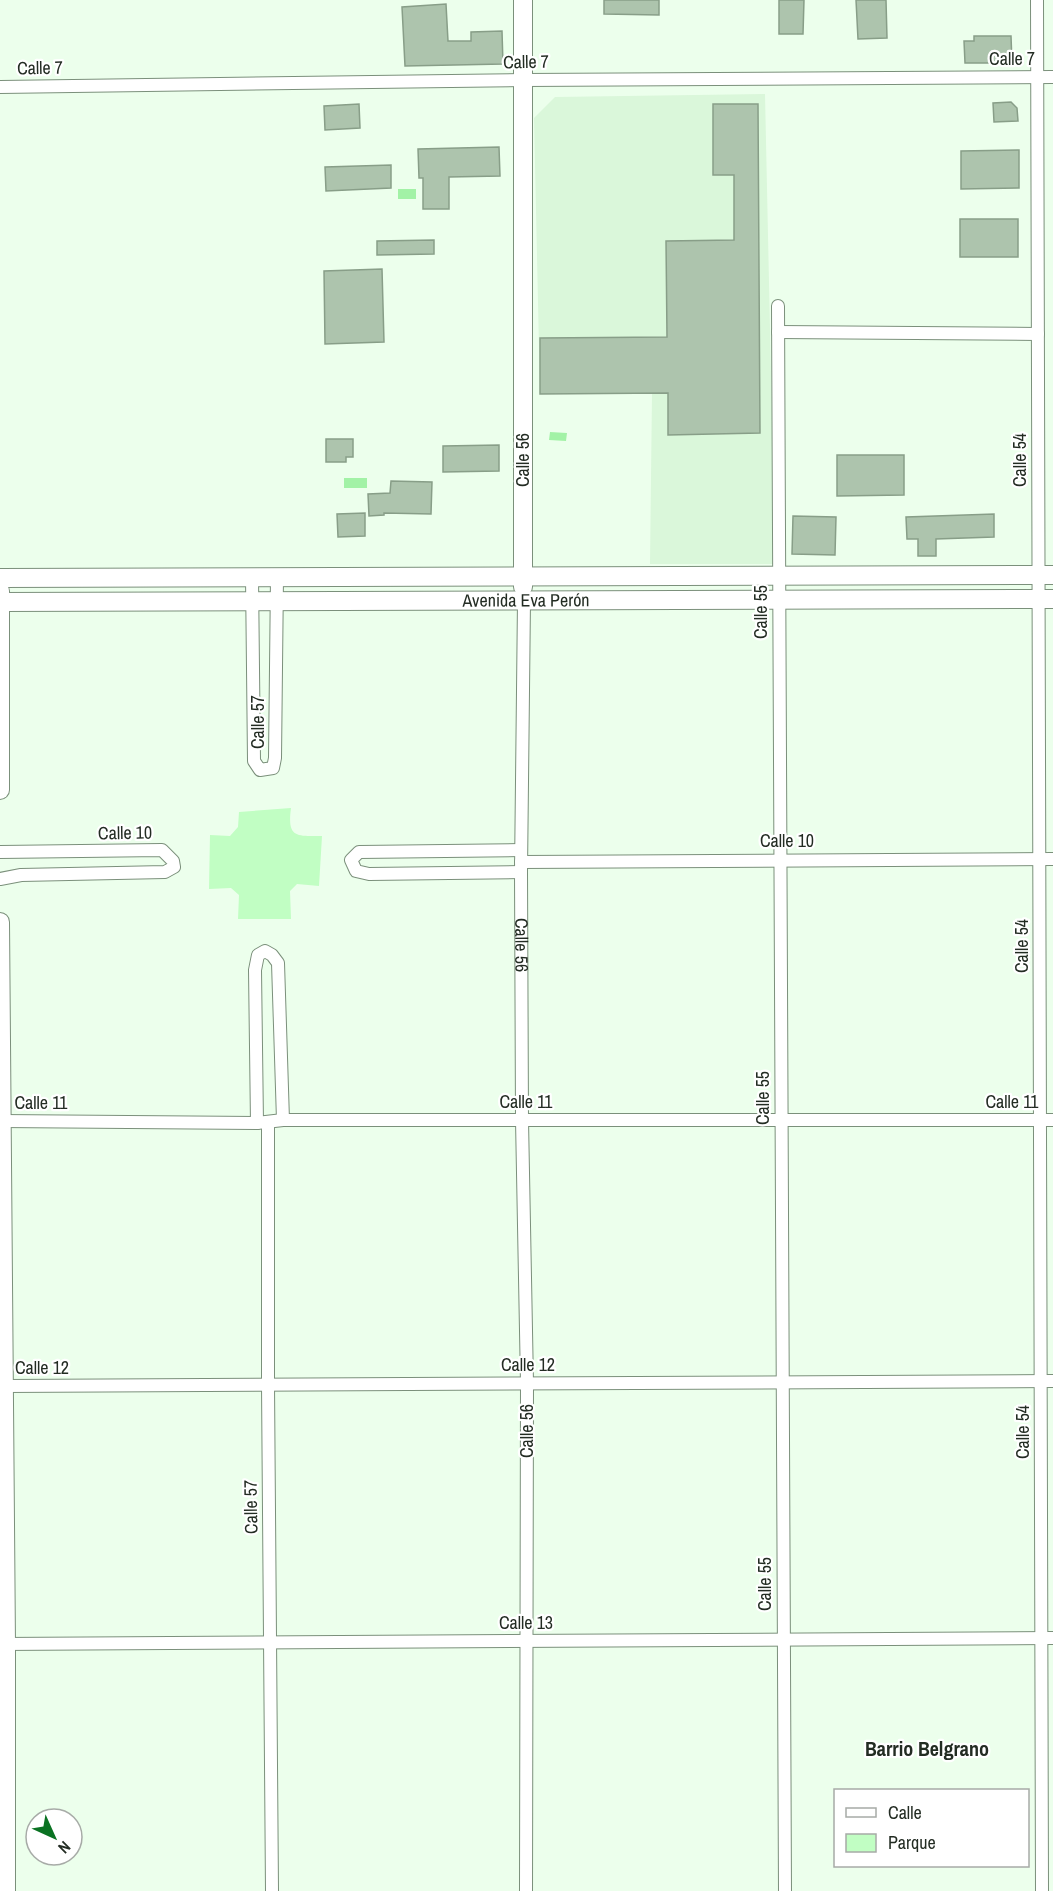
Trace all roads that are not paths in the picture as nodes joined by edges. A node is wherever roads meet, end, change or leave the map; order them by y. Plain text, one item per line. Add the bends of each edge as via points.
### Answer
1 (523, 0) edge
2 (1036, 0) edge
3 (1037, 77) junction
4 (1053, 77) edge
5 (524, 80) junction
6 (0, 87) edge
7 (778, 306) dead end
8 (778, 332) junction
9 (1038, 334) junction
10 (779, 575) junction
11 (1046, 575) edge
12 (522, 576) junction
13 (252, 577) junction
14 (277, 577) junction
15 (0, 578) edge
16 (1046, 599) edge
17 (524, 600) junction
18 (779, 600) junction
19 (253, 601) junction
20 (276, 601) junction
21 (0, 602) edge
22 (0, 790) edge
23 (0, 852) edge
24 (780, 859) junction
25 (1039, 859) junction
26 (1053, 859) edge
27 (521, 861) junction
28 (0, 879) edge
29 (0, 922) edge
30 (0, 1005) edge
31 (1040, 1119) junction
32 (1, 1120) edge
33 (283, 1120) junction
34 (522, 1120) junction
35 (782, 1120) junction
36 (1053, 1120) edge
37 (262, 1122) junction
38 (1047, 1381) edge
39 (783, 1382) junction
40 (527, 1383) junction
41 (268, 1385) junction
42 (4, 1386) junction
43 (1047, 1638) edge
44 (784, 1640) junction
45 (526, 1641) junction
46 (271, 1642) junction
47 (3, 1644) edge
48 (6, 1891) edge
49 (272, 1891) edge
50 (526, 1891) edge
51 (785, 1891) edge
52 (1042, 1891) edge

1 - 5 main road, Calle 56
2 - 3 street, Calle 54
3 - 4 street, Calle 7
3 - 5 street, Calle 7
3 - 9 street, Calle 54
5 - 6 street, Calle 7
5 - 12 main road, Calle 56
7 - 8 street, Calle 55
8 - 9 street
8 - 10 street, Calle 55
9 - 11 street, Calle 54
10 - 11 main road, Avenida Eva Perón
10 - 12 main road, Avenida Eva Perón
10 - 18 street, Calle 55
11 - 16 street, Calle 54
12 - 14 main road, Avenida Eva Perón
12 - 17 main road, Calle 56
13 - 14 main road, Avenida Eva Perón
13 - 15 main road, Avenida Eva Perón
13 - 19 street, Calle 57
14 - 20 street, Calle 57
15 - 21 main road
16 - 18 main road, Avenida Eva Perón
16 - 25 street, Calle 54
17 - 18 main road, Avenida Eva Perón
17 - 20 main road, Avenida Eva Perón
17 - 27 street, Calle 56
18 - 24 street, Calle 55
19 - 20 main road, Avenida Eva Perón
19 - 20 street, Calle 57 via 254,761 260,770 273,768 275,759
19 - 21 main road, Avenida Eva Perón
21 - 22 main road
23 - 28 street, Calle 10 via 162,850 174,867 165,872 21,875
24 - 25 street, Calle 10
24 - 27 street, Calle 10
24 - 35 street, Calle 55
25 - 26 street, Calle 10
25 - 31 street, Calle 54
27 - 27 street, Calle 10 via 359,852 351,860 356,871 369,874
27 - 34 street, Calle 56
29 - 30 main road
30 - 32 main road
31 - 35 street, Calle 11
31 - 36 street, Calle 11
31 - 38 street, Calle 54
32 - 37 street, Calle 11
32 - 42 main road
33 - 34 street, Calle 11
33 - 37 street, Calle 11
33 - 37 street, Calle 57 via 278,963 265,951 258,955 255,970
34 - 35 street, Calle 11
34 - 40 street, Calle 56
35 - 39 street, Calle 55
37 - 41 street, Calle 57
38 - 39 street, Calle 12
38 - 43 street, Calle 54
39 - 40 street, Calle 12
39 - 44 street, Calle 55
40 - 41 street, Calle 12
40 - 45 street, Calle 56
41 - 42 street, Calle 12
41 - 46 street, Calle 57
42 - 47 main road
43 - 44 street, Calle 13
43 - 52 street, Calle 54
44 - 45 street, Calle 13
44 - 51 street, Calle 55
45 - 46 street, Calle 13
45 - 50 street, Calle 56
46 - 47 street, Calle 13
46 - 49 street, Calle 57
47 - 48 main road

